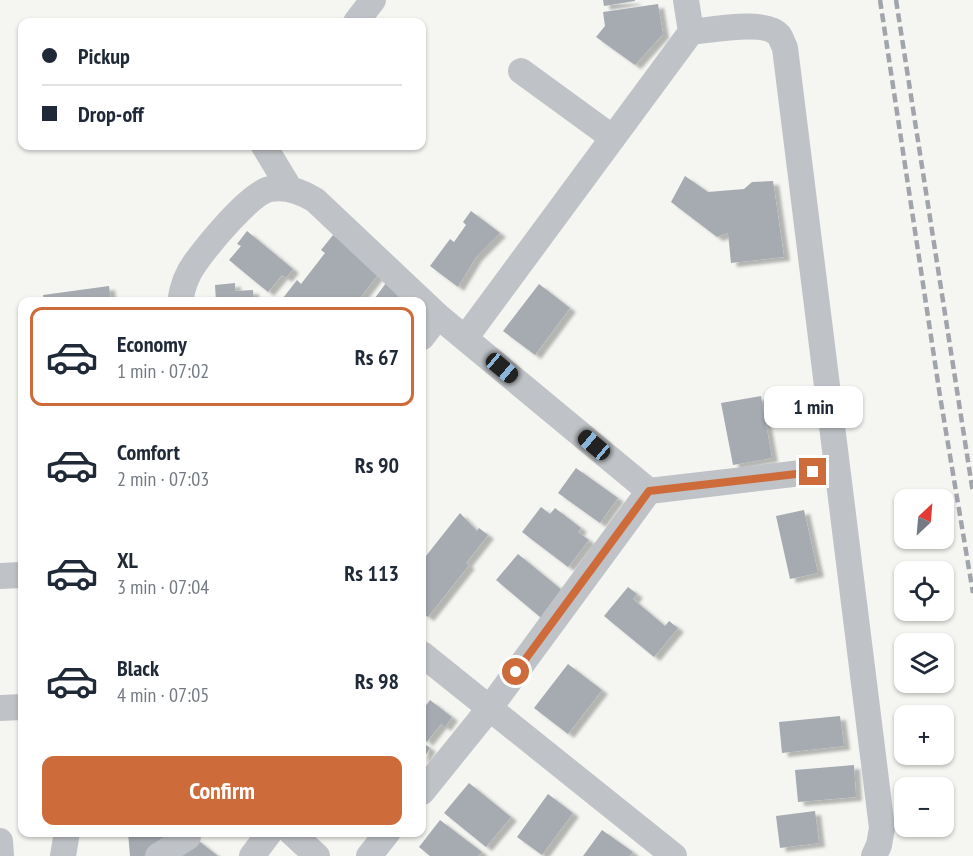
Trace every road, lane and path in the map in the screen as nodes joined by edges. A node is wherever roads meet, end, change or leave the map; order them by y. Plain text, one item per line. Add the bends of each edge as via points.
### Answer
1 (373, 0) edge
2 (686, 0) edge
3 (359, 18) edge
4 (691, 32) junction
5 (521, 71) dead end
6 (613, 138) junction
7 (266, 150) edge
8 (290, 189) junction
9 (181, 297) edge
10 (418, 297) edge
11 (426, 305) edge
12 (438, 316) junction
13 (426, 332) edge
14 (466, 337) junction
15 (836, 469) junction
16 (649, 491) junction
17 (18, 575) edge
18 (0, 576) edge
19 (426, 657) edge
20 (18, 707) edge
21 (0, 708) edge
22 (489, 709) junction
23 (426, 787) edge
24 (66, 837) edge
25 (188, 837) edge
26 (266, 837) edge
27 (296, 837) edge
28 (384, 837) edge
29 (0, 841) edge
30 (1, 856) edge
31 (63, 856) edge
32 (158, 856) edge
33 (252, 856) edge
34 (316, 856) edge
35 (369, 856) edge
36 (674, 856) edge
37 (874, 856) edge

1 - 3 street
2 - 4 street
4 - 6 street
4 - 15 street via 768,28 778,35 785,48
5 - 6 street
6 - 14 street
7 - 8 street
8 - 9 street via 270,189 254,196 195,264
8 - 10 street via 315,200
11 - 12 street
12 - 13 street
12 - 14 street
14 - 16 street
15 - 16 street
15 - 37 street via 882,828
16 - 22 street
17 - 18 street
19 - 22 street
20 - 21 street
22 - 23 street
22 - 36 street
24 - 31 street
25 - 32 street
26 - 33 street
27 - 34 street
28 - 35 street
29 - 30 street

